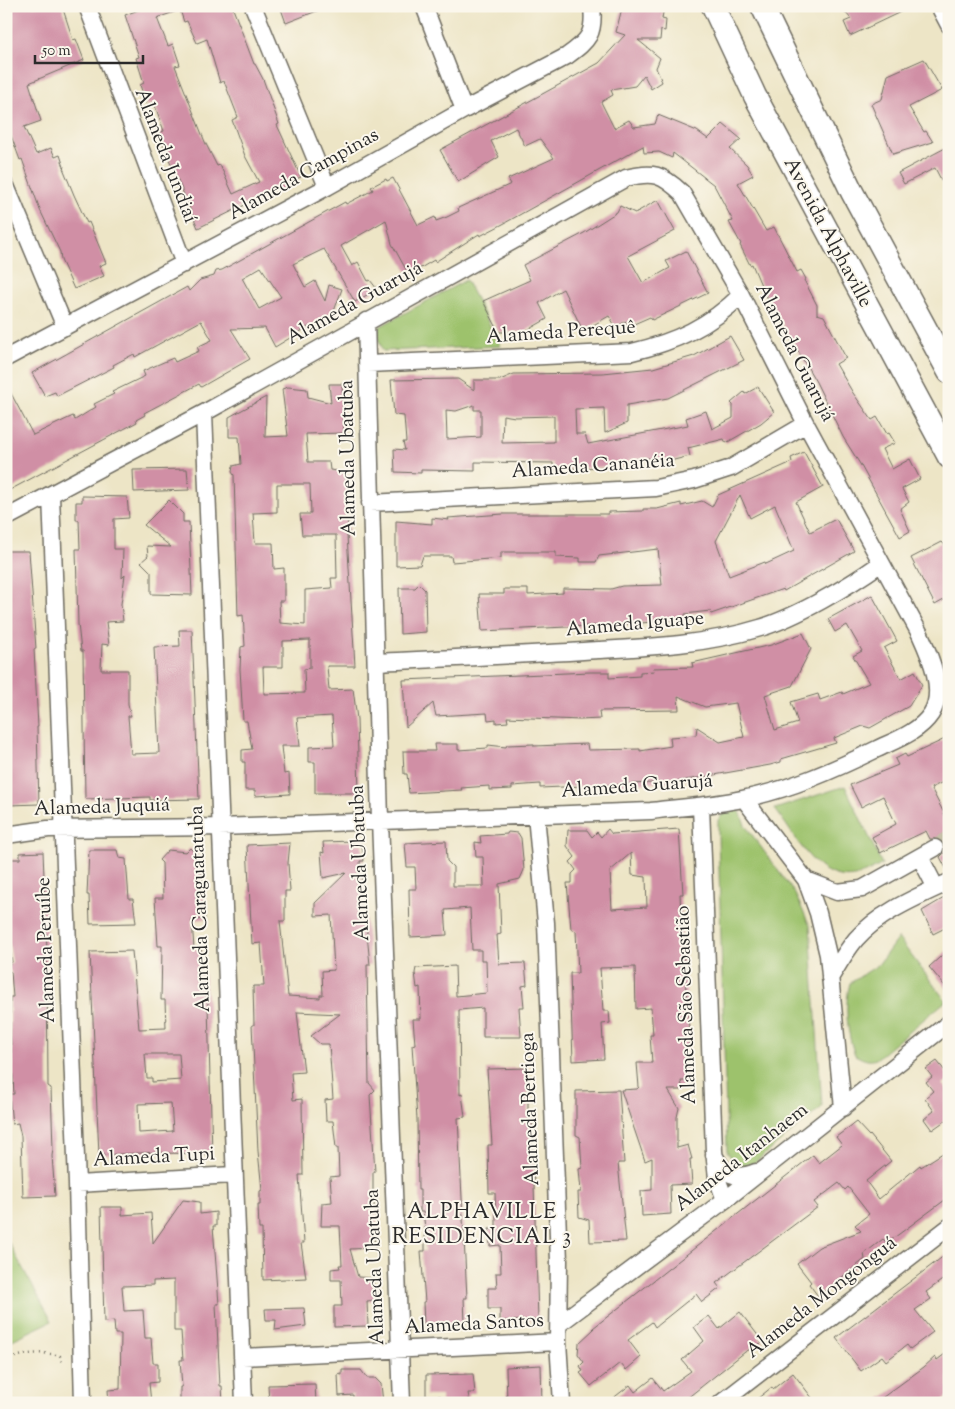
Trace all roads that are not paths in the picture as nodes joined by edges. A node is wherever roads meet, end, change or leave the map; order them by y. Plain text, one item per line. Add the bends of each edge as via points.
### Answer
1 (87, 6) edge
2 (253, 6) edge
3 (424, 6) edge
4 (592, 6) edge
5 (714, 6) edge
6 (762, 6) edge
7 (939, 6) edge
8 (949, 25) edge
9 (464, 110) junction
10 (6, 186) edge
11 (327, 187) junction
12 (184, 264) junction
13 (742, 295) junction
14 (366, 321) junction
15 (65, 327) junction
16 (6, 358) edge
17 (368, 364) junction
18 (949, 372) edge
19 (204, 413) junction
20 (806, 424) junction
21 (949, 457) edge
22 (50, 495) junction
23 (370, 503) junction
24 (6, 518) edge
25 (880, 564) junction
26 (376, 662) junction
27 (744, 799) junction
28 (701, 806) junction
29 (536, 815) junction
30 (380, 820) junction
31 (219, 827) junction
32 (64, 829) junction
33 (6, 836) edge
34 (935, 848) tunnel mouth
35 (920, 856) junction
36 (806, 880) junction
37 (942, 885) edge
38 (830, 978) junction
39 (948, 1025) edge
40 (843, 1108) junction
41 (714, 1155) junction
42 (763, 1169) junction
43 (233, 1175) junction
44 (77, 1184) junction
45 (725, 1200) junction
46 (949, 1227) edge
47 (559, 1324) junction
48 (558, 1342) junction
49 (400, 1350) junction
50 (242, 1357) junction
51 (83, 1403) edge
52 (244, 1403) edge
53 (402, 1403) edge
54 (562, 1403) edge
55 (721, 1403) edge

1 - 12 street, Alameda Jundiaí
2 - 11 street
3 - 9 street
4 - 9 street, Alameda Campinas via 594,21 591,34 582,45
5 - 21 main road, Avenida Alphaville via 764,114
6 - 18 main road, Avenida Alphaville via 852,192
7 - 8 street
9 - 11 street, Alameda Campinas
10 - 15 street
11 - 12 street, Alameda Campinas
12 - 15 street, Alameda Campinas
13 - 14 street, Alameda Guarujá via 682,192 658,175 644,174 626,178
13 - 17 street, Alameda Perequê via 723,314 694,331 661,345 632,352
13 - 20 street, Alameda Guarujá
14 - 17 street, Alameda Ubatuba
14 - 19 street, Alameda Guarujá
15 - 16 street, Alameda Campinas
17 - 23 street, Alameda Ubatuba
19 - 22 street, Alameda Guarujá
19 - 31 street, Alameda Caraguatatuba
20 - 23 street, Alameda Cananéia via 730,468 656,488
20 - 25 street, Alameda Guarujá
22 - 24 street, Alameda Guarujá
22 - 32 street, Alameda Peruíbe
23 - 26 street, Alameda Ubatuba
25 - 26 street, Alameda Iguape via 814,604 771,624 714,639 582,652
25 - 27 street, Alameda Guarujá via 930,655 937,698 932,713 919,728 835,770
26 - 30 street, Alameda Ubatuba
27 - 28 street, Alameda Guarujá
27 - 36 street
28 - 29 street, Alameda Guarujá via 651,812
28 - 41 street, Alameda São Sebastião
29 - 30 street, Alameda Guarujá
29 - 47 street, Alameda Bertioga via 546,923
30 - 31 street, Alameda Juquiá
30 - 49 street, Alameda Ubatuba
31 - 32 street, Alameda Juquiá
31 - 43 street, Alameda Caraguatatuba
32 - 33 street, Alameda Juquiá
32 - 44 street, Alameda Peruíbe
34 - 35 street
35 - 36 street via 862,889 837,892
35 - 37 street
36 - 38 street via 824,934
37 - 38 street via 872,924 857,939
38 - 40 street
39 - 40 street, Alameda Itanhaem
40 - 42 street, Alameda Itanhaem
41 - 42 street via 718,1164 732,1176 740,1177
41 - 45 street, Alameda São Sebastião via 717,1178
42 - 45 street, Alameda Itanhaem
43 - 44 street, Alameda Tupi
43 - 50 street, Alameda Caraguatatuba
44 - 51 street, Alameda Peruíbe
45 - 47 street, Alameda Itanhaem
46 - 55 street, Alameda Mongonguá
47 - 48 street, Alameda Bertioga
48 - 49 street, Alameda Santos
48 - 54 street, Alameda Bertioga
49 - 50 street, Alameda Santos
49 - 53 street, Alameda Ubatuba
50 - 52 street, Alameda Caraguatatuba

